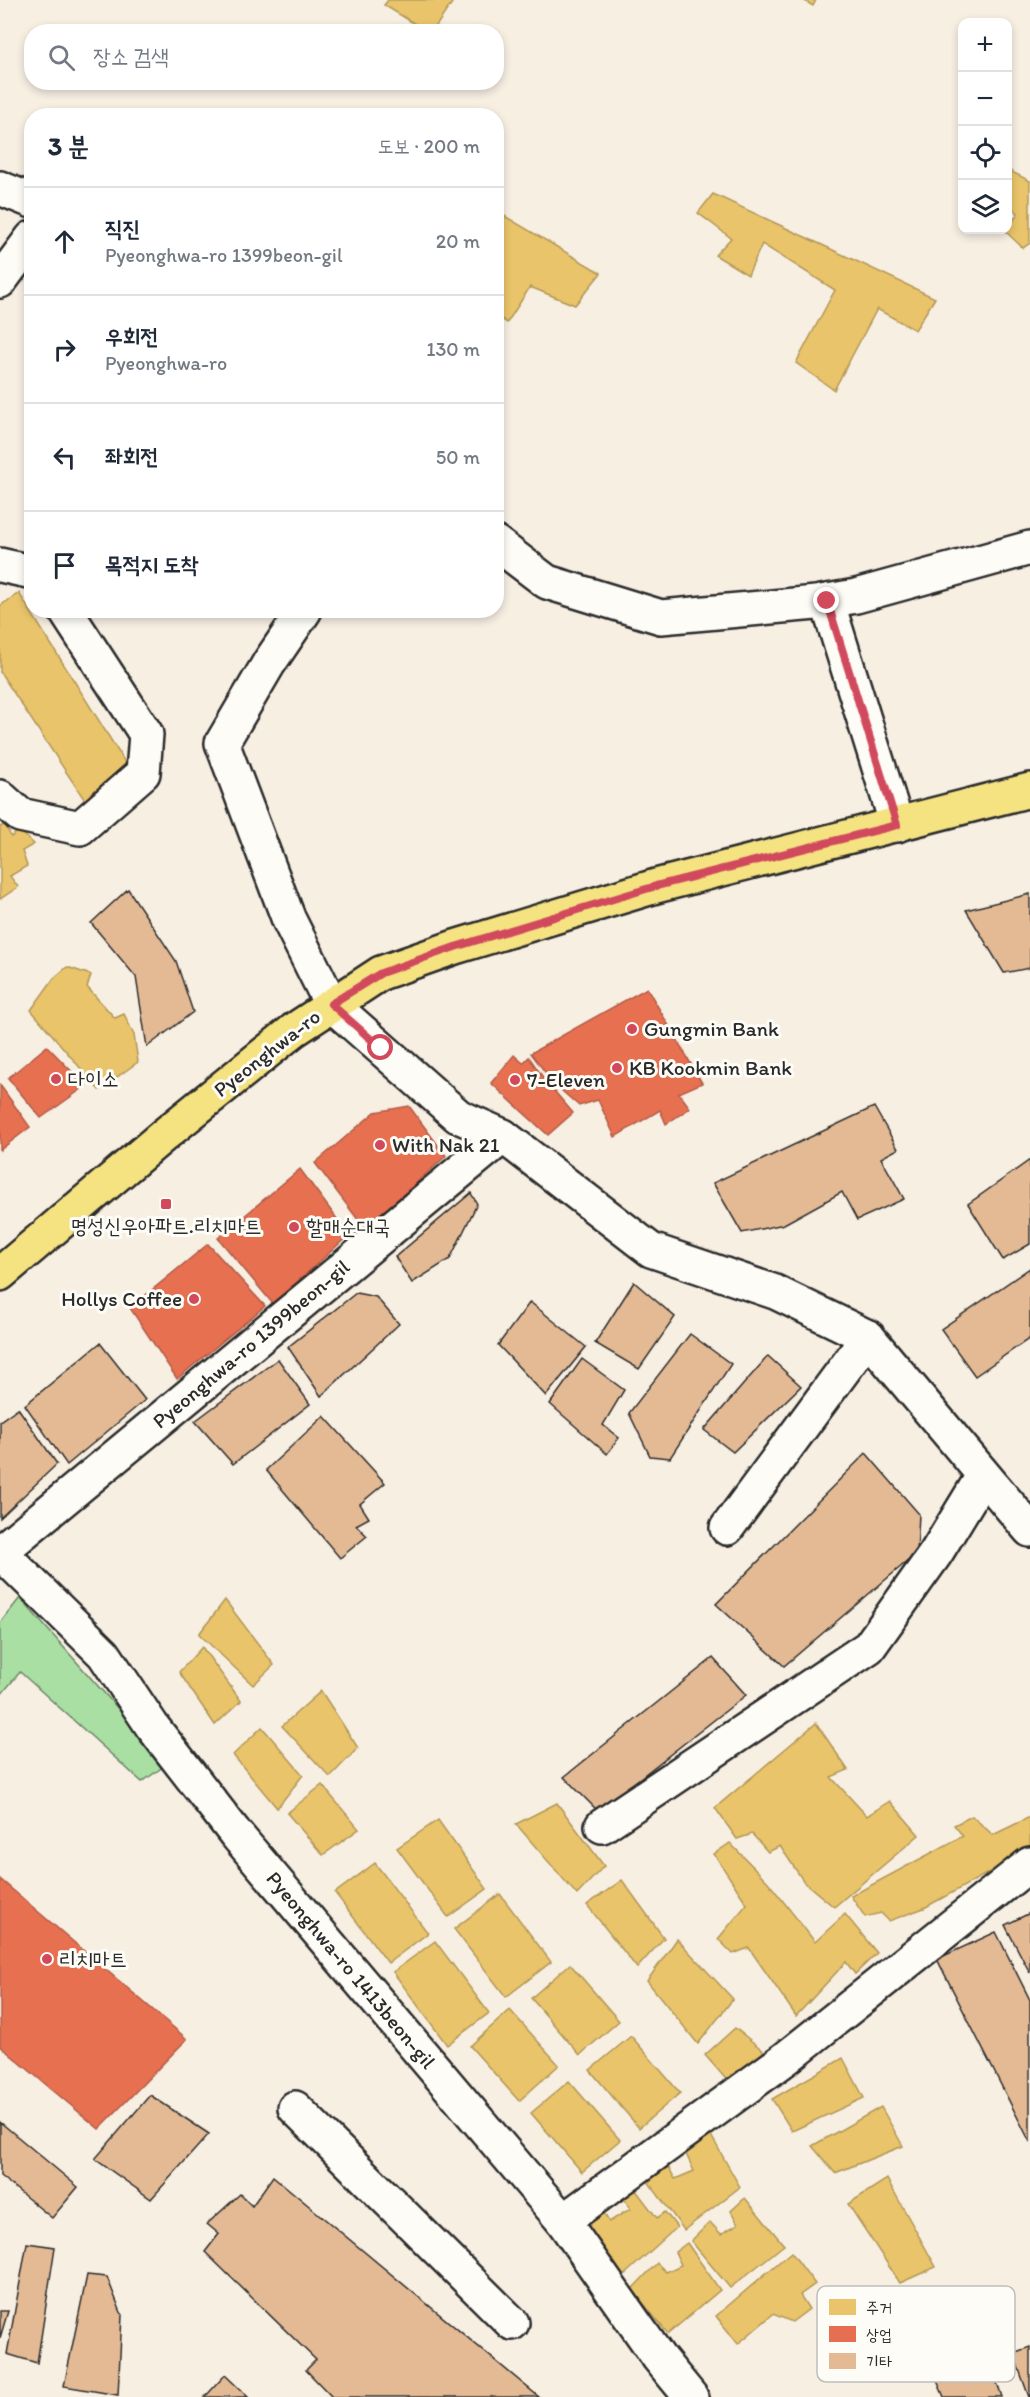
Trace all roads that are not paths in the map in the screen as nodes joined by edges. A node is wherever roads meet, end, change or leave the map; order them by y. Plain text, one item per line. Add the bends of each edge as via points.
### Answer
1 (0, 188) edge
2 (24, 198) edge
3 (24, 249) edge
4 (0, 281) edge
5 (1030, 548) edge
6 (504, 549) edge
7 (0, 565) edge
8 (24, 570) edge
9 (827, 601) junction
10 (70, 618) edge
11 (299, 618) edge
12 (1030, 790) edge
13 (0, 796) edge
14 (897, 825) junction
15 (331, 1004) junction
16 (503, 1136) junction
17 (0, 1274) edge
18 (868, 1337) junction
19 (983, 1476) junction
20 (727, 1528) dead end
21 (1030, 1530) edge
22 (0, 1552) edge
23 (602, 1826) dead end
24 (1030, 1864) edge
25 (295, 2108) dead end
26 (563, 2221) junction
27 (512, 2323) dead end
28 (691, 2397) edge

1 - 2 street
3 - 4 street
5 - 9 street
6 - 9 street via 548,582 661,616
7 - 8 street
9 - 14 street
10 - 13 street via 146,734 143,772 80,828 20,815
11 - 15 street via 222,743 289,920
12 - 14 main road, Pyeonghwa-ro
14 - 15 main road, Pyeonghwa-ro via 656,886 466,944 381,973
15 - 16 street via 458,1116
15 - 17 main road, Pyeonghwa-ro via 257,1059
16 - 18 street via 651,1250 775,1292
16 - 22 street, Pyeonghwa-ro 1399beon-gil
18 - 19 street
18 - 20 street
19 - 21 street
19 - 23 street via 936,1553 869,1647
22 - 26 street, Pyeonghwa-ro 1413beon-gil via 104,1654 235,1833
24 - 26 street via 785,2060
25 - 27 street
26 - 28 street, Pyeonghwa-ro 1413beon-gil

